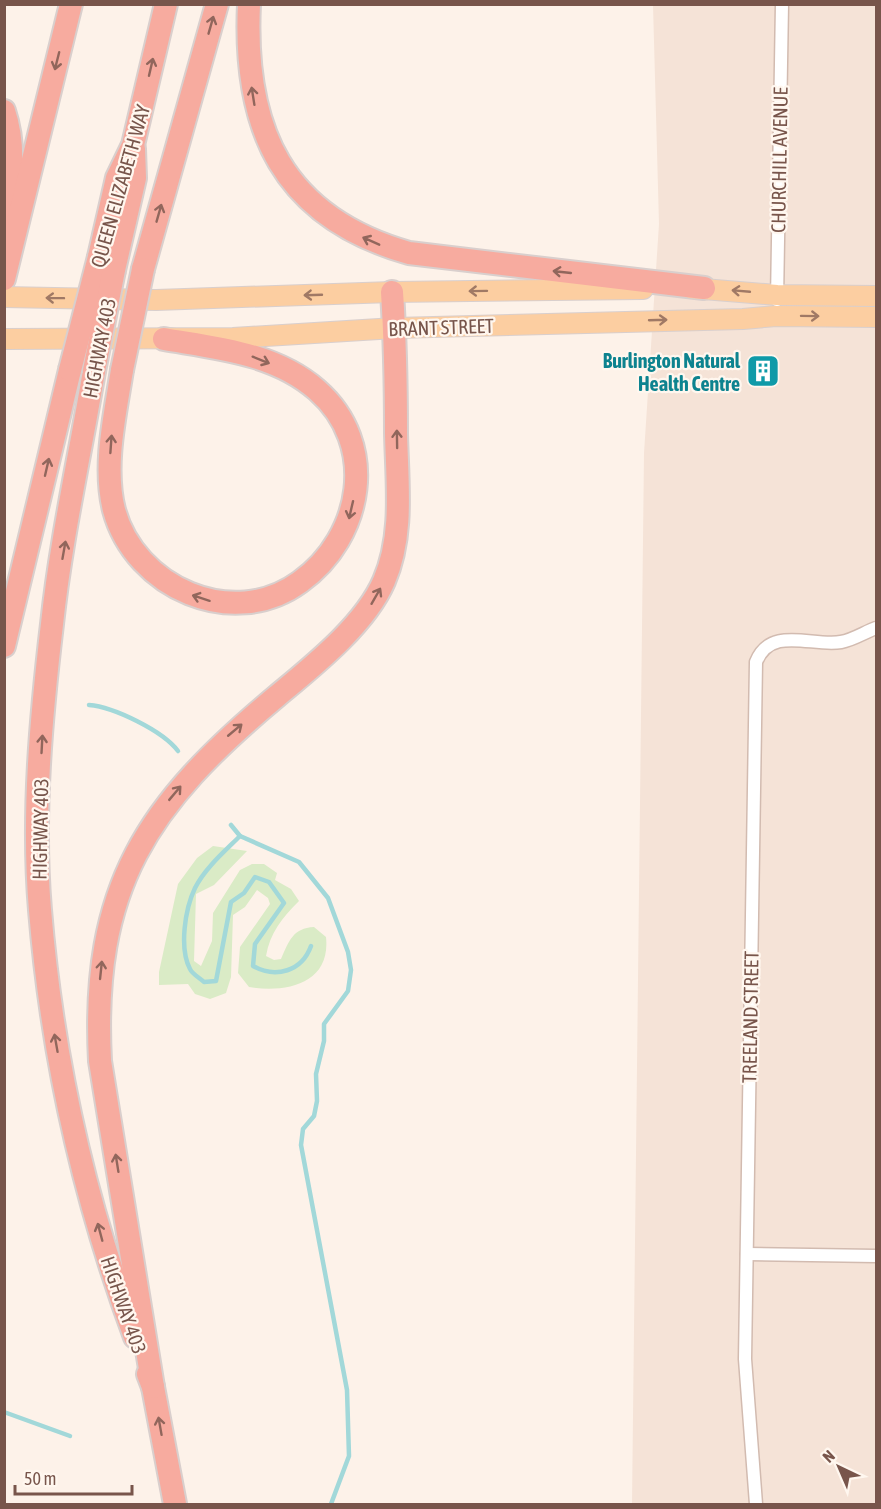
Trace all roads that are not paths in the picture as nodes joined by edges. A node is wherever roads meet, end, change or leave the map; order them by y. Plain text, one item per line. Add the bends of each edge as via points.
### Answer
1 (71, 4) edge
2 (166, 4) edge
3 (217, 4) edge
4 (249, 4) edge
5 (782, 4) edge
6 (4, 111) edge
7 (4, 218) edge
8 (107, 264) junction
9 (4, 279) edge
10 (704, 288) junction
11 (392, 292) junction
12 (777, 295) junction
13 (876, 296) edge
14 (4, 297) edge
15 (776, 316) junction
16 (876, 317) edge
17 (394, 328) junction
18 (4, 339) edge
19 (164, 339) junction
20 (876, 628) edge
21 (4, 646) edge
22 (747, 1254) junction
23 (876, 1256) edge
24 (153, 1387) junction
25 (175, 1504) edge
26 (756, 1504) edge

1 -> 9 highway
8 -> 2 highway, QUEEN ELIZABETH WAY via 117,178 134,145
19 -> 3 highway, bridge via 243,352 285,369 316,389 342,423 357,479 351,516 332,554 281,593 259,600 212,602 185,593 157,576 136,553 114,510 112,433 122,370 143,269
10 -> 4 highway via 409,253 354,233 309,200 273,155 251,86
5 - 12 street, CHURCHILL AVENUE
6 - 7 highway via 10,128 13,170
21 -> 8 highway, QUEEN ELIZABETH WAY, bridge via 70,370
24 -> 8 highway, HIGHWAY 403, bridge via 113,1278 72,1128 56,1043 40,908 38,814 52,622 94,370
10 -> 11 main road, BRANT STREET
12 -> 10 main road, BRANT STREET
11 -> 14 main road, BRANT STREET via 156,300
11 - 17 highway
12 - 13 main road, BRANT STREET
12 - 15 street, CHURCHILL AVENUE
15 -> 16 main road, BRANT STREET
17 -> 15 main road, BRANT STREET
17 - 19 main road, BRANT STREET
24 -> 17 highway via 100,1061 97,1011 106,931 128,868 170,798 226,738 305,673 361,618 384,581 396,546
18 - 19 main road, BRANT STREET
20 - 22 street, TREELAND STREET via 841,642 781,640 769,644 756,662
22 - 23 street
22 - 26 street, TREELAND STREET via 745,1359
25 -> 24 highway, HIGHWAY 403

